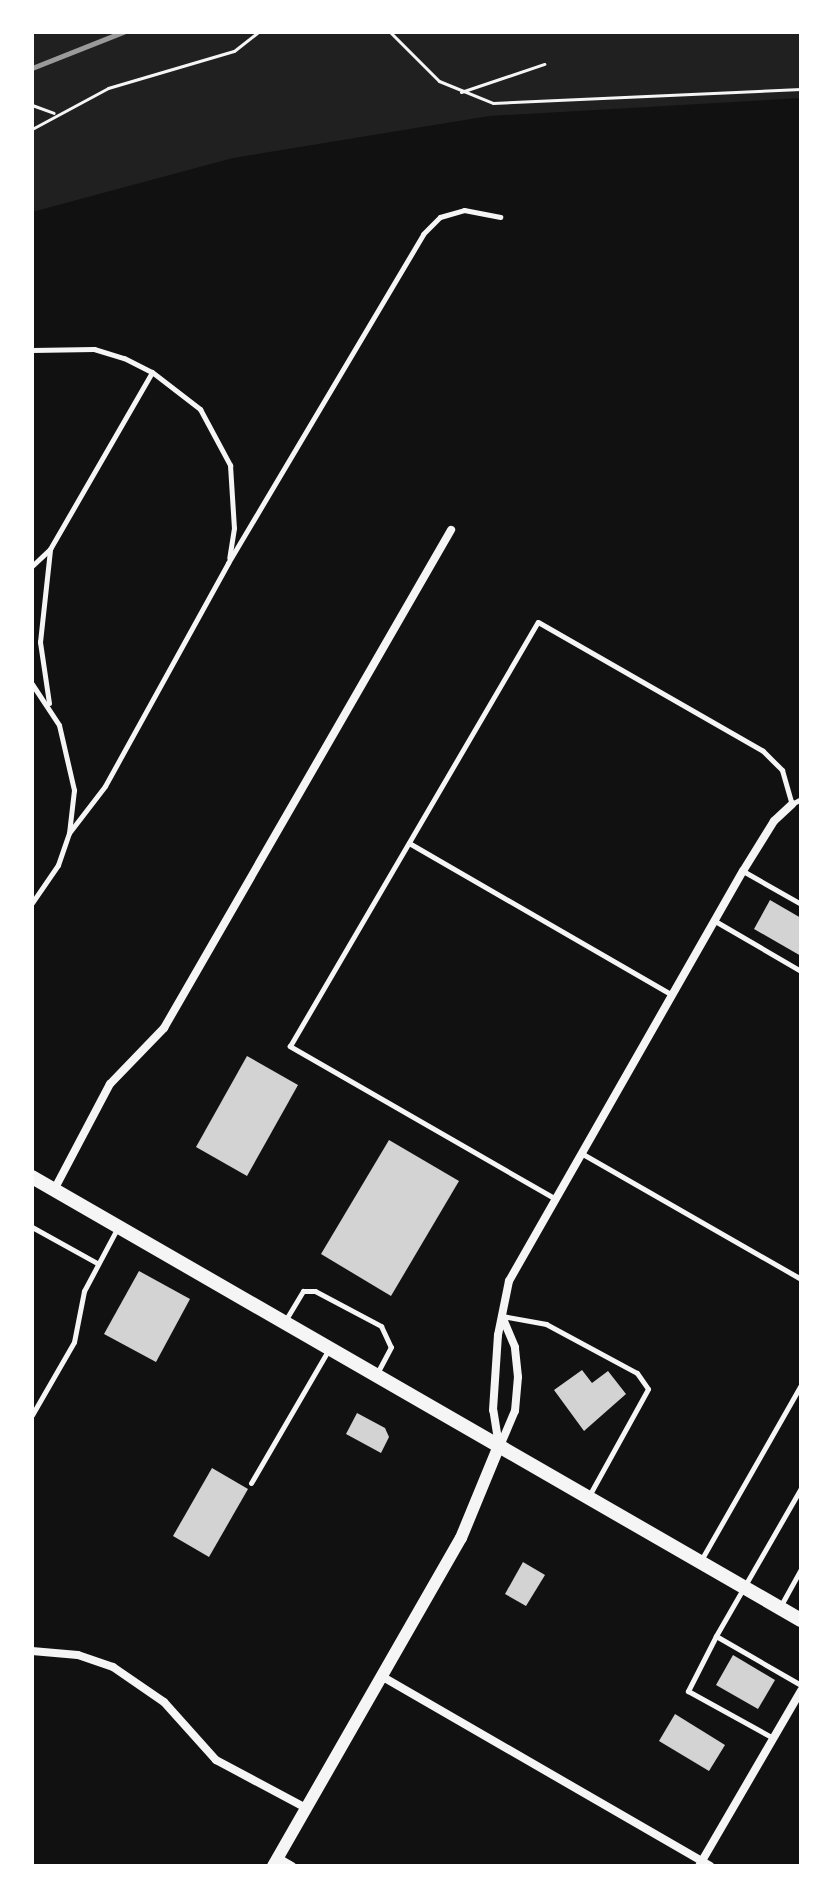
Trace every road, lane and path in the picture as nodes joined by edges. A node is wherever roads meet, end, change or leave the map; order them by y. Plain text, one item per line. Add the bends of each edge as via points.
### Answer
1 (258, 32) edge
2 (390, 32) edge
3 (544, 64) dead end
4 (801, 89) edge
5 (457, 92) junction
6 (32, 105) edge
7 (54, 113) junction
8 (32, 129) edge
9 (500, 217) dead end
10 (32, 350) edge
11 (152, 372) junction
12 (451, 530) dead end
13 (50, 549) junction
14 (228, 563) junction
15 (32, 566) edge
16 (32, 684) edge
17 (50, 708) junction
18 (801, 799) edge
19 (792, 804) junction
20 (69, 833) junction
21 (409, 843) junction
22 (743, 871) junction
23 (32, 903) edge
24 (801, 904) edge
25 (715, 921) junction
26 (801, 971) edge
27 (671, 994) junction
28 (580, 1153) junction
29 (32, 1177) edge
30 (54, 1190) junction
31 (554, 1198) junction
32 (119, 1226) junction
33 (32, 1227) edge
34 (97, 1263) junction
35 (801, 1279) edge
36 (501, 1315) junction
37 (285, 1322) junction
38 (329, 1348) junction
39 (376, 1375) junction
40 (801, 1385) edge
41 (32, 1415) edge
42 (499, 1446) junction
43 (251, 1483) dead end
44 (801, 1488) edge
45 (588, 1497) junction
46 (700, 1562) junction
47 (801, 1569) edge
48 (744, 1588) junction
49 (780, 1608) junction
50 (801, 1620) edge
51 (716, 1636) junction
52 (32, 1651) edge
53 (383, 1677) junction
54 (801, 1688) edge
55 (773, 1738) junction
56 (306, 1808) junction
57 (275, 1862) edge
58 (704, 1864) edge
59 (292, 1866) edge

1 - 7 path via 234,51 140,77
2 - 5 path via 422,69
3 - 5 path
4 - 5 path via 661,92 514,105
6 - 7 path
7 - 8 path
9 - 14 lane via 464,210 440,217 423,234
10 - 11 lane via 94,349
11 - 13 lane
11 - 14 lane via 200,409 230,465 234,528
12 - 30 street via 164,1028 110,1084
13 - 15 lane
13 - 17 lane via 40,642
14 - 20 lane via 105,786
16 - 17 lane
17 - 20 lane via 73,769
18 - 19 lane
19 - 21 lane via 782,770 763,751 538,622
19 - 22 street via 774,821
20 - 23 lane via 58,865
21 - 27 lane
21 - 31 lane via 290,1046
22 - 24 lane
22 - 25 street
25 - 26 lane
25 - 27 street
27 - 28 street
28 - 31 street
28 - 35 lane
29 - 30 main road
30 - 32 main road
31 - 36 street via 509,1281
32 - 34 lane
32 - 37 main road
33 - 34 lane
34 - 41 lane via 79,1306 74,1342
36 - 42 street via 493,1422
36 - 42 street via 515,1347 518,1377 515,1411
36 - 45 lane via 546,1324 637,1373 648,1389
37 - 38 main road
37 - 39 lane via 303,1291 315,1291 381,1326 391,1347
38 - 39 main road
38 - 43 lane
39 - 42 main road
40 - 46 lane
42 - 45 main road
42 - 53 street via 481,1499
44 - 48 lane
45 - 46 main road
46 - 48 main road
47 - 49 lane
48 - 49 main road
48 - 51 lane
49 - 50 main road
51 - 54 lane
51 - 55 lane via 688,1691
52 - 56 street via 78,1655 132,1678 164,1702 216,1760
53 - 56 street
53 - 58 street
54 - 55 street
55 - 58 street
56 - 57 street
57 - 59 street

